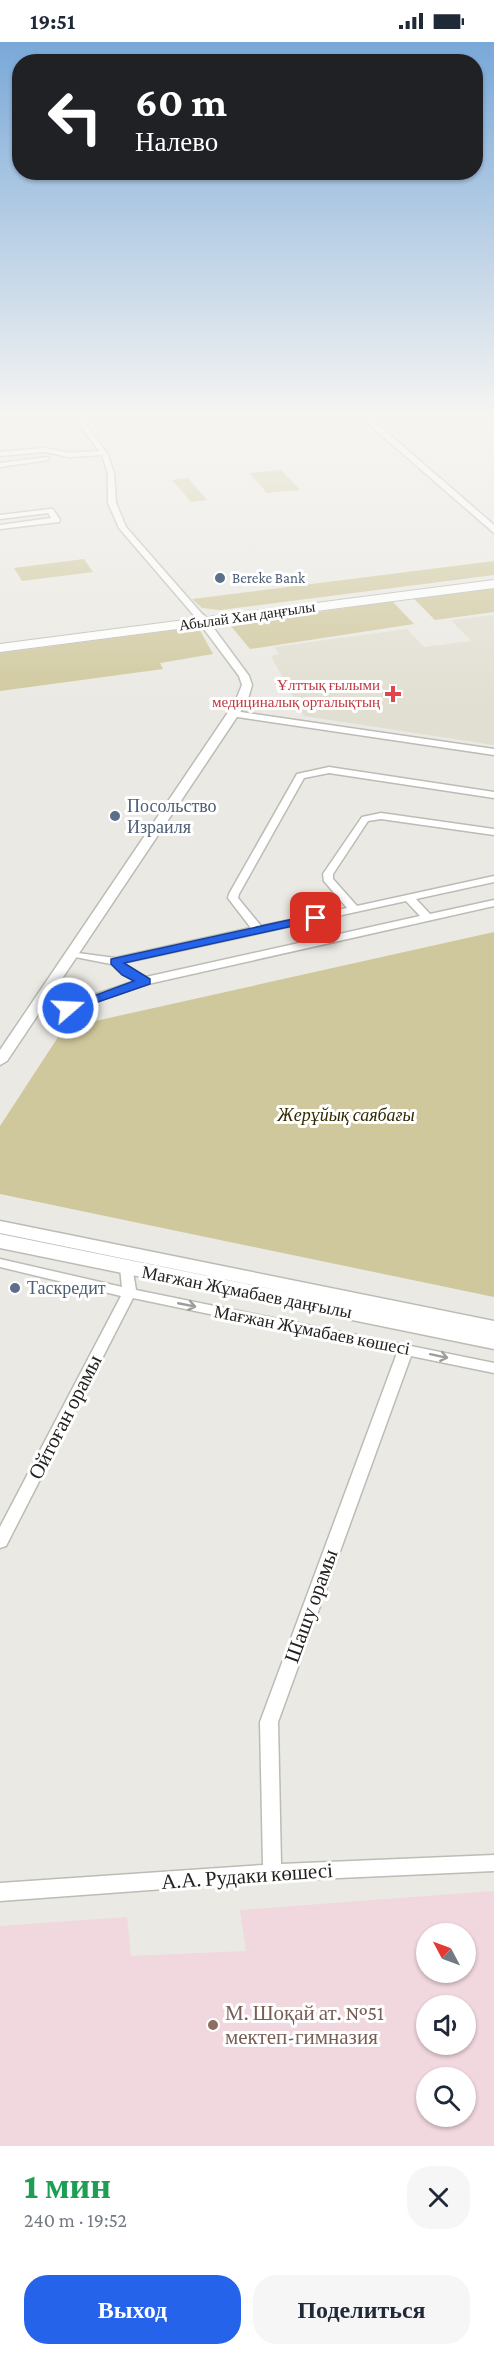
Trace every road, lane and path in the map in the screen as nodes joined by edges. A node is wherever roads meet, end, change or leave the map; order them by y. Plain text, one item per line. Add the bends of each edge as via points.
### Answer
1 (41, 512) edge
2 (51, 512) edge
3 (116, 512) edge
4 (474, 512) edge
5 (10, 516) junction
6 (0, 517) edge
7 (26, 524) junction
8 (0, 527) edge
9 (494, 530) edge
10 (494, 582) edge
11 (202, 620) junction
12 (0, 644) edge
13 (0, 648) edge
14 (234, 714) junction
15 (494, 752) edge
16 (494, 795) edge
17 (494, 832) edge
18 (494, 879) edge
19 (409, 898) junction
20 (494, 903) edge
21 (354, 909) junction
22 (428, 918) junction
23 (258, 930) junction
24 (74, 954) junction
25 (115, 962) junction
26 (145, 981) junction
27 (39, 1004) junction
28 (0, 1061) edge
29 (0, 1227) edge
30 (0, 1241) edge
31 (0, 1263) edge
32 (127, 1268) junction
33 (129, 1293) junction
34 (494, 1328) edge
35 (494, 1342) edge
36 (406, 1349) junction
37 (494, 1368) edge
38 (0, 1542) edge
39 (494, 1863) edge
40 (272, 1873) junction
41 (0, 1892) edge

1 - 5 street
2 - 7 street via 56,520
3 - 11 street via 123,528
4 - 9 street
5 - 6 street
5 - 7 street
7 - 8 street
10 - 11 main road, Абылай Хан даңғылы
11 - 12 main road, Абылай Хан даңғылы
11 - 13 main road, Абылай Хан даңғылы
11 - 14 street via 244,676 247,685
14 - 15 street
14 - 24 street
16 - 23 street via 329,770 304,773 234,894 233,898
17 - 21 street via 381,816 365,819 328,874
18 - 19 street
19 - 21 street
19 - 22 street
20 - 22 street
21 - 23 street
22 - 26 street
23 - 25 street
24 - 25 street
24 - 27 street
25 - 26 street
26 - 27 street via 68,1008
27 - 28 street
29 - 34 main road, Мағжан Жұмабаев даңғылы
30 - 32 main road, Мағжан Жұмабаев даңғылы
31 - 33 street, Мағжан Жұмабаев көшесі
32 - 33 street
32 - 35 main road, Мағжан Жұмабаев даңғылы
33 -> 36 street, Мағжан Жұмабаев көшесі
33 - 38 street, Ойтоған орамы
36 -> 37 street, Мағжан Жұмабаев көшесі
36 - 40 street, Шашу орамы via 268,1722
39 - 40 street, А.А. Рудаки көшесі
40 - 41 street, А.А. Рудаки көшесі

